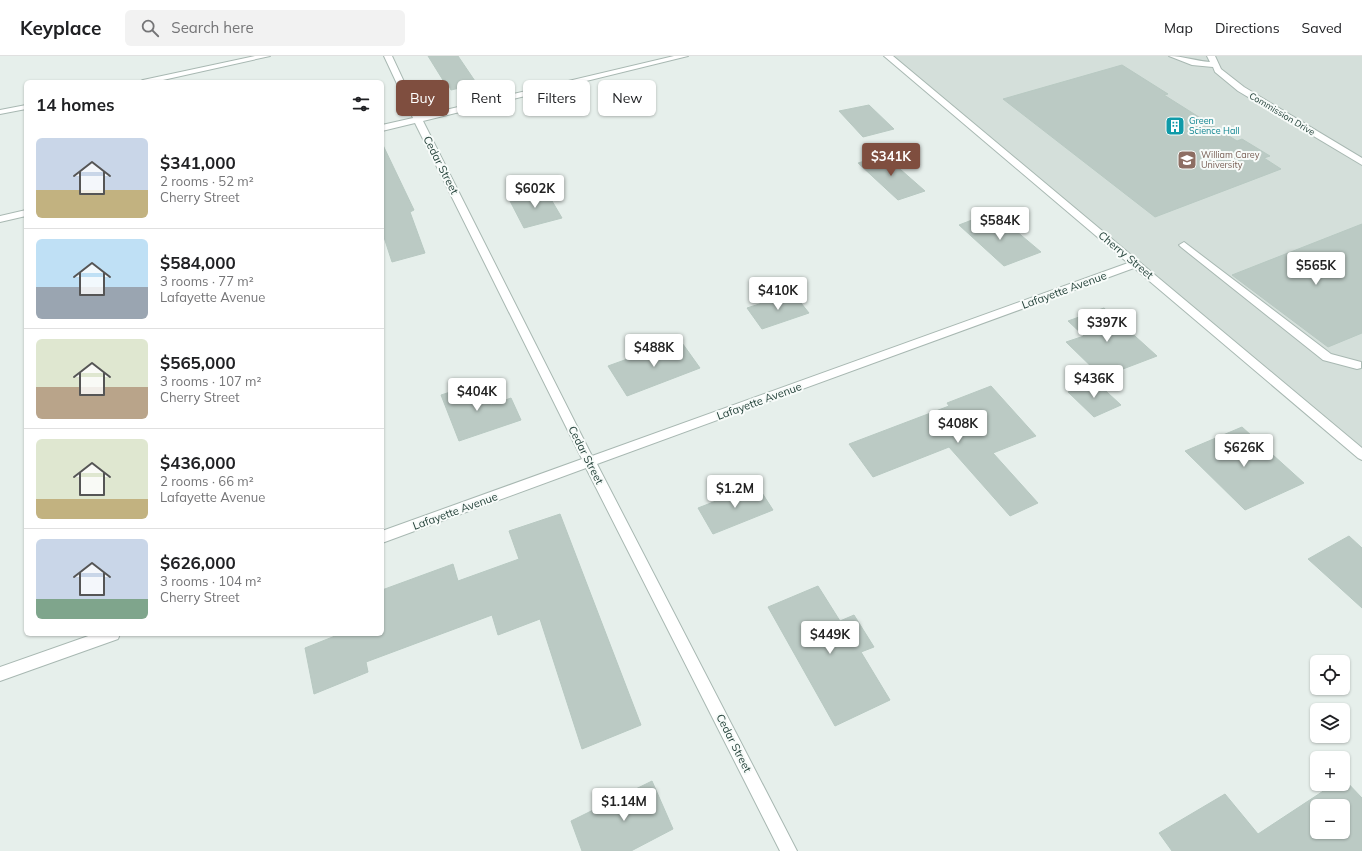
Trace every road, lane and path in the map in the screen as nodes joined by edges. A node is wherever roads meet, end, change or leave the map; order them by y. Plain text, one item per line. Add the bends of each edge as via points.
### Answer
1 (266, 56) edge
2 (388, 56) edge
3 (684, 56) edge
4 (888, 56) edge
5 (1173, 56) edge
6 (1211, 56) edge
7 (1216, 65) junction
8 (152, 80) edge
9 (24, 107) edge
10 (0, 112) edge
11 (418, 120) junction
12 (384, 128) edge
13 (1362, 162) edge
14 (24, 213) edge
15 (0, 219) edge
16 (1184, 245) dead end
17 (1136, 264) junction
18 (1357, 365) dead end
19 (1362, 455) edge
20 (590, 463) junction
21 (384, 536) edge
22 (107, 636) edge
23 (0, 674) edge
24 (789, 851) edge

1 - 8 street
2 - 11 street, Cedar Street
3 - 11 street
4 - 17 street, Cherry Street
5 - 7 street via 1195,63
6 - 7 street, Commission Drive
7 - 13 street, Commission Drive via 1228,80 1241,89
9 - 10 street
11 - 12 street
11 - 20 street, Cedar Street
14 - 15 street
16 - 18 street via 1327,357
17 - 19 street, Cherry Street
17 - 20 street, Lafayette Avenue
20 - 21 street, Lafayette Avenue
20 - 24 street, Cedar Street
22 - 23 street

